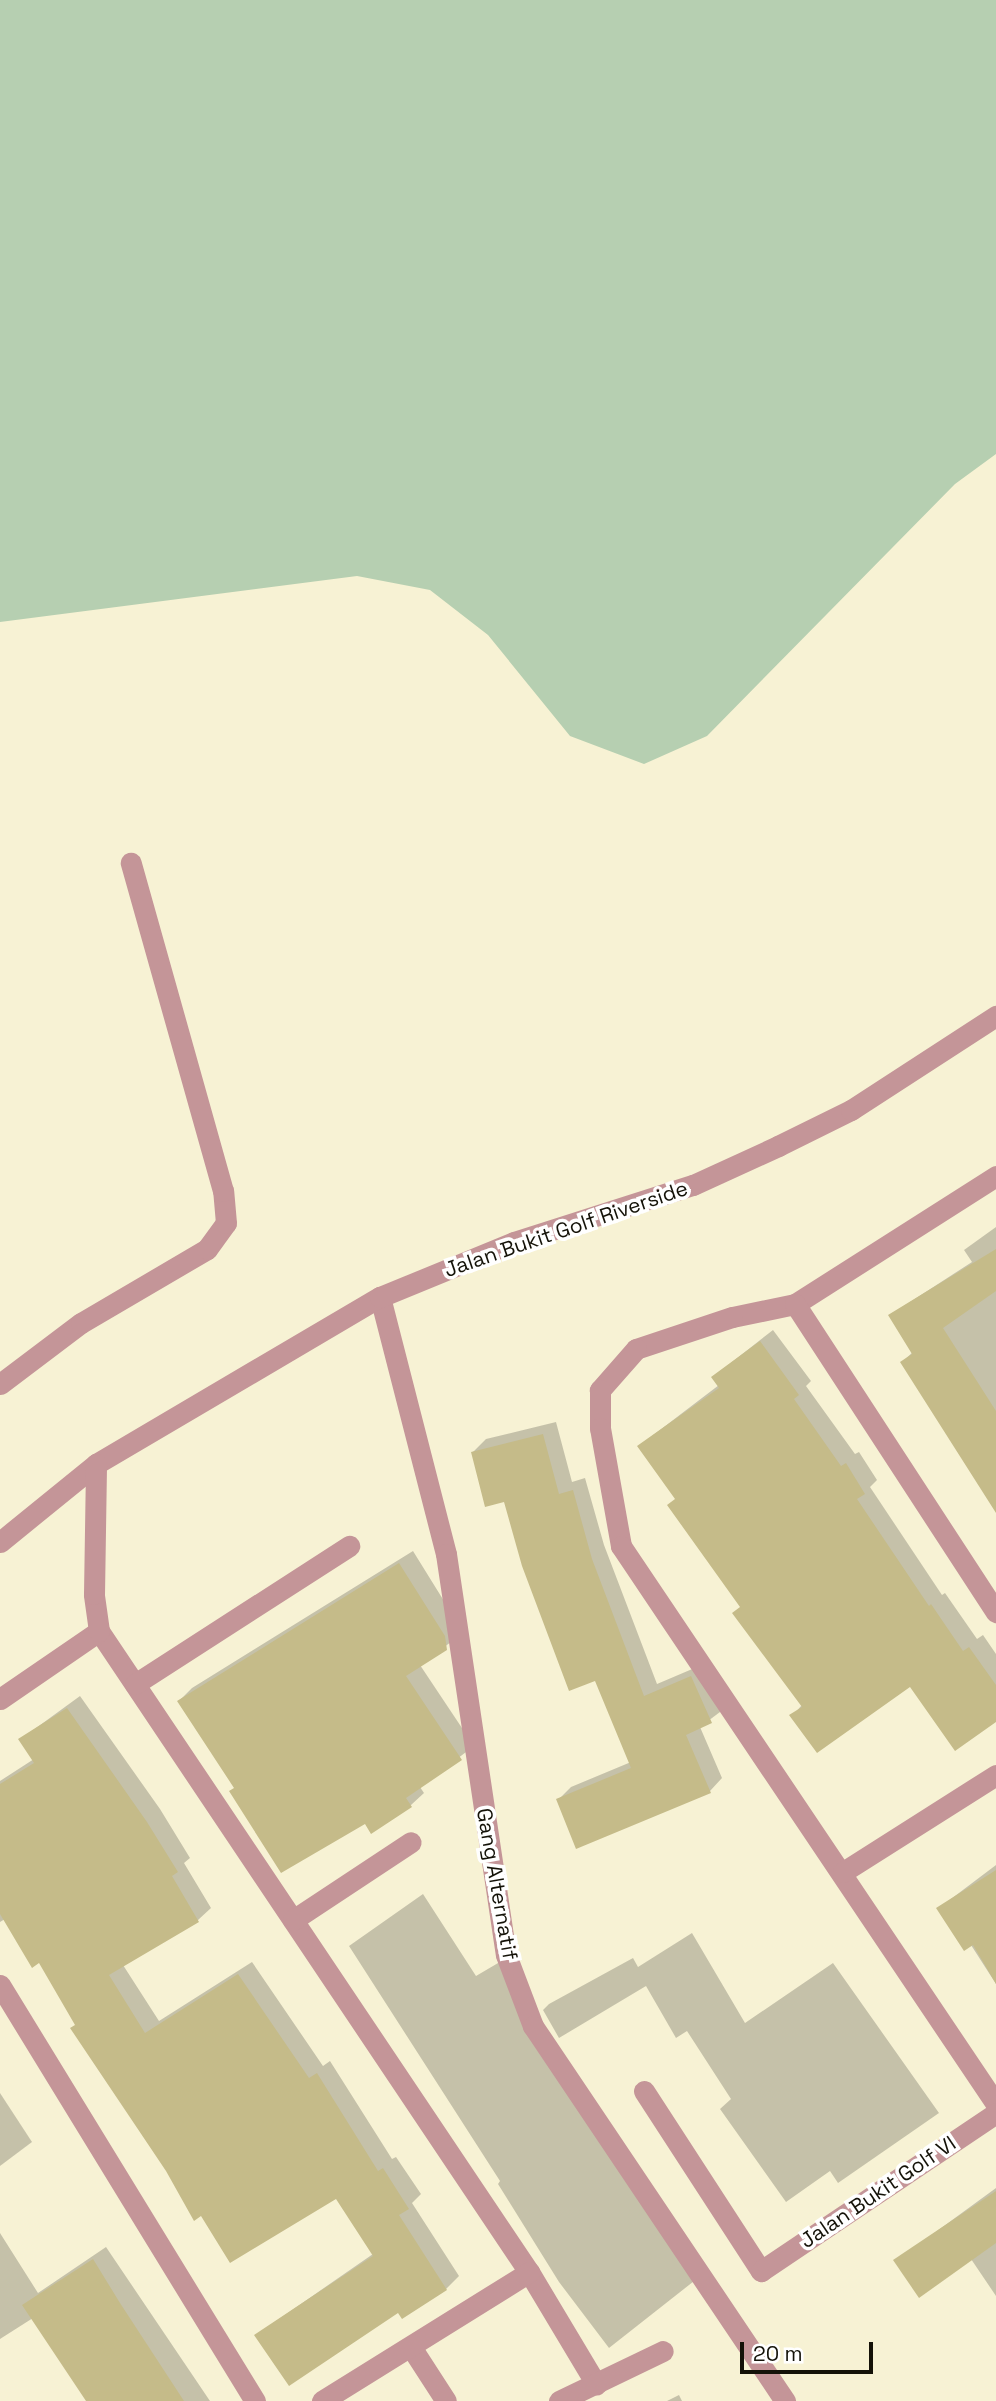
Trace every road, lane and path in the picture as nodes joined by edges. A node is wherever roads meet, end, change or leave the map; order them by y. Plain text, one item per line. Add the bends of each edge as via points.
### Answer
1 (131, 863) dead end
2 (996, 1016) edge
3 (996, 1176) edge
4 (380, 1297) junction
5 (795, 1304) junction
6 (0, 1384) edge
7 (96, 1464) junction
8 (0, 1542) edge
9 (349, 1546) dead end
10 (996, 1612) edge
11 (99, 1631) junction
12 (135, 1684) junction
13 (0, 1699) edge
14 (996, 1775) edge
15 (411, 1842) dead end
16 (844, 1872) junction
17 (293, 1920) junction
18 (0, 1985) edge
19 (644, 2091) dead end
20 (996, 2104) edge
21 (996, 2113) edge
22 (529, 2272) junction
23 (411, 2347) junction
24 (663, 2351) dead end
25 (596, 2384) junction
26 (255, 2401) edge
27 (322, 2401) edge
28 (446, 2401) edge
29 (559, 2401) edge
30 (785, 2401) edge

1 - 6 street via 223,1191 226,1223 207,1248 81,1323
2 - 4 street, Jalan Bukit Golf Riverside via 851,1110 754,1158 693,1185 514,1242
3 - 5 street
4 - 7 street, Jalan Bukit Golf Riverside
4 - 30 street, Gang Alternatif via 446,1553 506,1955 533,2026
5 - 10 street
5 - 16 street via 732,1317 636,1349 600,1390 600,1428 621,1546
7 - 8 street, Jalan Bukit Golf Riverside
7 - 11 street via 94,1594
9 - 12 street
11 - 12 street
11 - 13 street
12 - 17 street
14 - 16 street
15 - 17 street
16 - 20 street
17 - 22 street
18 - 26 street
19 - 21 street, Jalan Bukit Golf VI via 761,2271
22 - 23 street
22 - 25 street
23 - 27 street
23 - 28 street
24 - 25 street
25 - 29 street

